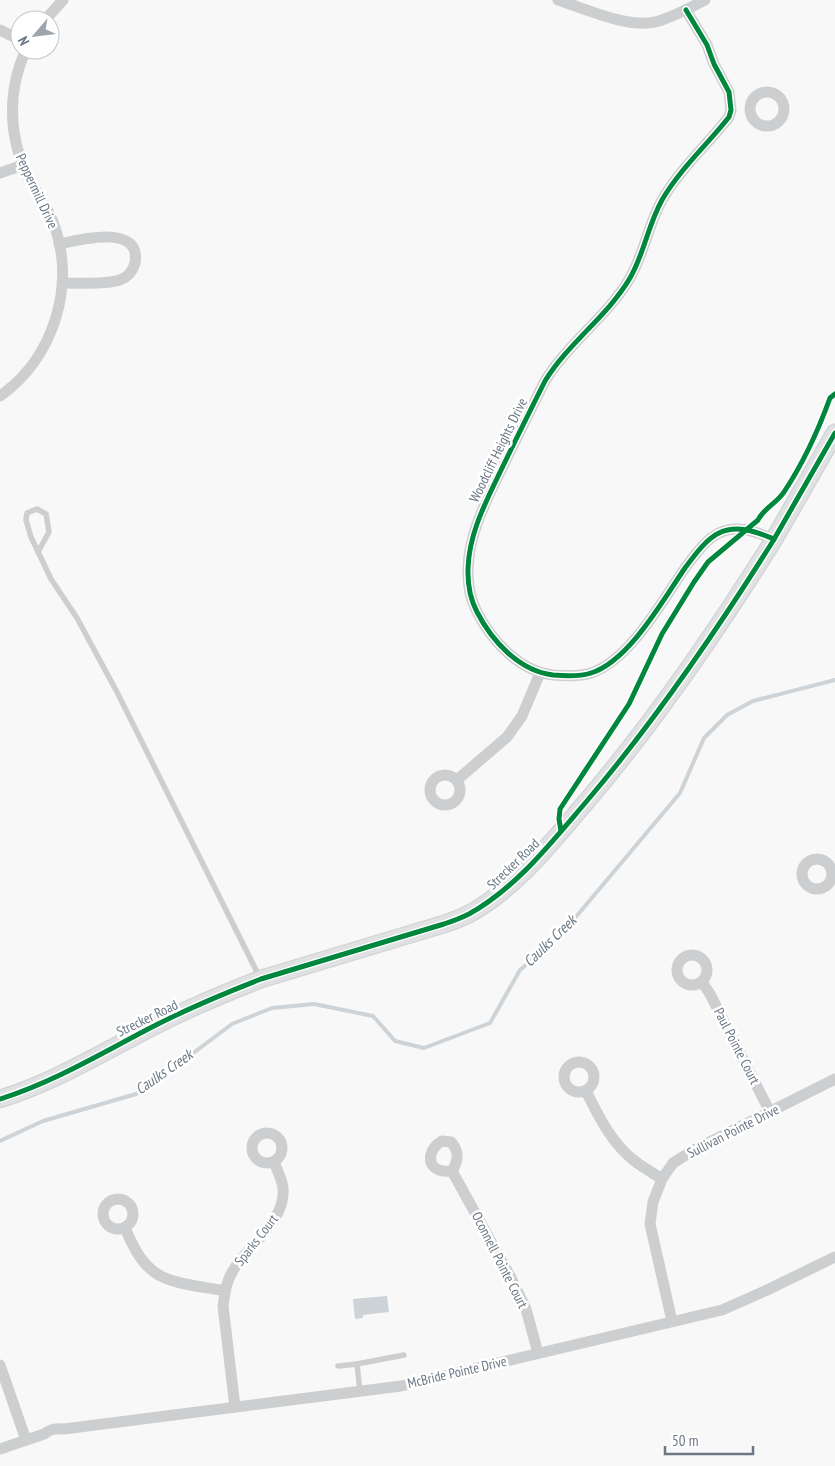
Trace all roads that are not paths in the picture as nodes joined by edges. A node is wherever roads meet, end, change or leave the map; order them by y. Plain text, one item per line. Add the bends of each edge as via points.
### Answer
1 (63, 0) edge
2 (558, 0) edge
3 (704, 0) edge
4 (54, 10) edge
5 (686, 10) junction
6 (23, 60) edge
7 (731, 101) junction
8 (750, 105) dead end
9 (23, 164) junction
10 (0, 173) edge
11 (59, 244) junction
12 (62, 283) junction
13 (0, 396) edge
14 (835, 433) edge
15 (774, 539) junction
16 (38, 552) junction
17 (540, 673) junction
18 (456, 780) dead end
19 (261, 979) junction
20 (702, 982) dead end
21 (835, 1079) edge
22 (586, 1091) dead end
23 (0, 1099) edge
24 (770, 1112) junction
25 (274, 1162) dead end
26 (452, 1171) dead end
27 (662, 1179) junction
28 (125, 1228) dead end
29 (835, 1257) edge
30 (225, 1291) junction
31 (672, 1321) junction
32 (538, 1353) junction
33 (404, 1356) dead end
34 (357, 1364) junction
35 (0, 1365) edge
36 (338, 1366) dead end
37 (360, 1392) junction
38 (235, 1407) junction
39 (26, 1440) junction
40 (0, 1449) edge

1 - 4 street
2 - 5 street via 625,22 641,24
3 - 5 street
5 - 7 street via 707,45
6 - 9 street, Peppermill Drive via 12,104 14,133
7 - 8 street
7 - 17 street, Woodcliff Heights Drive via 729,117 686,166 662,201 630,278 602,315 556,363 545,381 481,512 467,566 474,607 500,646
9 - 10 street
9 - 11 street, Peppermill Drive via 48,212
11 - 12 street, Peppermill Drive
11 - 12 street, Peppermill Drive via 118,237 128,243 135,256 132,271 121,280
12 - 13 street, Peppermill Drive via 50,336 20,379
14 - 15 street, Strecker Road
15 - 17 street, Woodcliff Heights Drive via 747,529 719,533 703,546 632,644 615,660 591,673 568,676
15 - 19 street, Strecker Road via 641,735 511,885 467,915 444,924
16 - 16 lane via 26,520 27,513 36,509 46,514 50,532
16 - 19 lane via 118,694
17 - 18 street via 522,716 507,737
19 - 23 street, Strecker Road via 155,1025 64,1074
20 - 24 street, Paul Pointe Court
21 - 24 street, Sullivan Pointe Drive
22 - 27 street via 607,1131 621,1148
24 - 27 street, Sullivan Pointe Drive via 673,1163
25 - 30 street, Sparks Court via 283,1187 279,1212 234,1268
26 - 32 street, Oconnell Pointe Court via 526,1309
27 - 31 street, Sullivan Pointe Drive via 653,1202 650,1224
28 - 30 street via 140,1258 152,1271 173,1280
29 - 31 street, McBride Pointe Drive via 722,1310
30 - 38 street, Sparks Court
31 - 32 street, McBride Pointe Drive
32 - 37 street, McBride Pointe Drive via 401,1386
33 - 34 lane
34 - 36 lane
34 - 37 lane
35 - 39 street
37 - 38 street, McBride Pointe Drive
38 - 39 street, McBride Pointe Drive via 56,1428
39 - 40 street, McBride Pointe Drive

